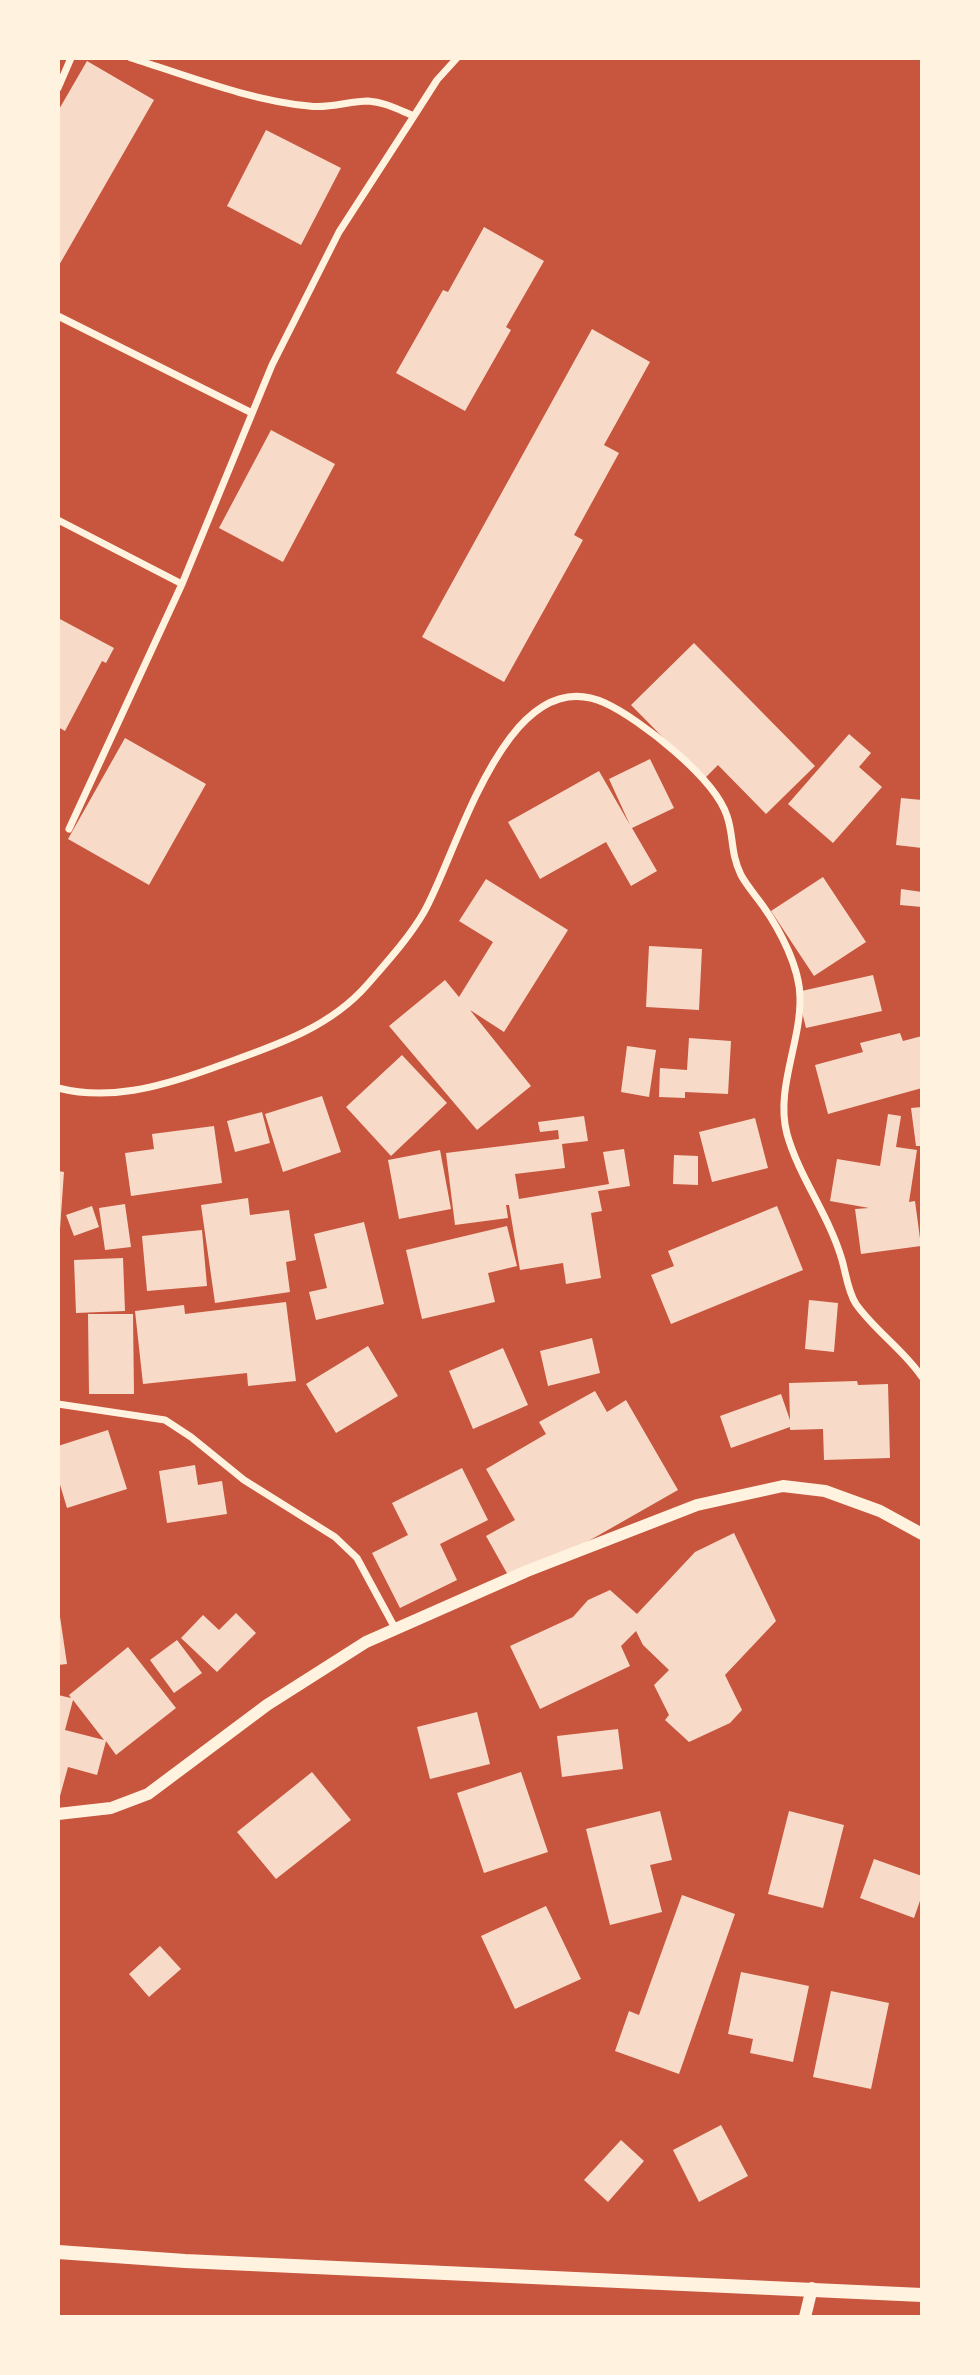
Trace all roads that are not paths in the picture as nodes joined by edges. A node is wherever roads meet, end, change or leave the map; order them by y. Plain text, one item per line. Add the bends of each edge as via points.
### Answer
1 (71, 58) edge
2 (131, 58) edge
3 (457, 58) edge
4 (58, 89) edge
5 (414, 116) junction
6 (58, 316) edge
7 (252, 413) junction
8 (58, 520) edge
9 (182, 584) junction
10 (69, 829) dead end
11 (58, 1088) edge
12 (922, 1377) edge
13 (58, 1404) edge
14 (922, 1534) edge
15 (396, 1631) junction
16 (58, 1814) edge
17 (58, 2252) edge
18 (812, 2288) junction
19 (922, 2295) edge
20 (805, 2317) edge

1 - 4 street
2 - 5 street via 253,96 310,107 367,101
3 - 5 street
5 - 7 street via 339,232
6 - 7 street
7 - 9 street
8 - 9 street
9 - 10 street
11 - 12 street via 107,1095 188,1077 284,1042 333,1016 365,988 424,913 497,756 524,720 548,701 572,697 600,701 629,716 680,756 727,816 730,848 742,878 765,909 788,954 800,994 785,1098 786,1131 826,1215 853,1299
13 - 15 street via 165,1420 191,1437 244,1480 335,1537 357,1558
14 - 15 street via 880,1511 825,1491 783,1486 696,1504 527,1571
15 - 16 street via 366,1642 267,1705 148,1794 111,1808
17 - 18 main road
18 - 19 main road
18 - 20 street

